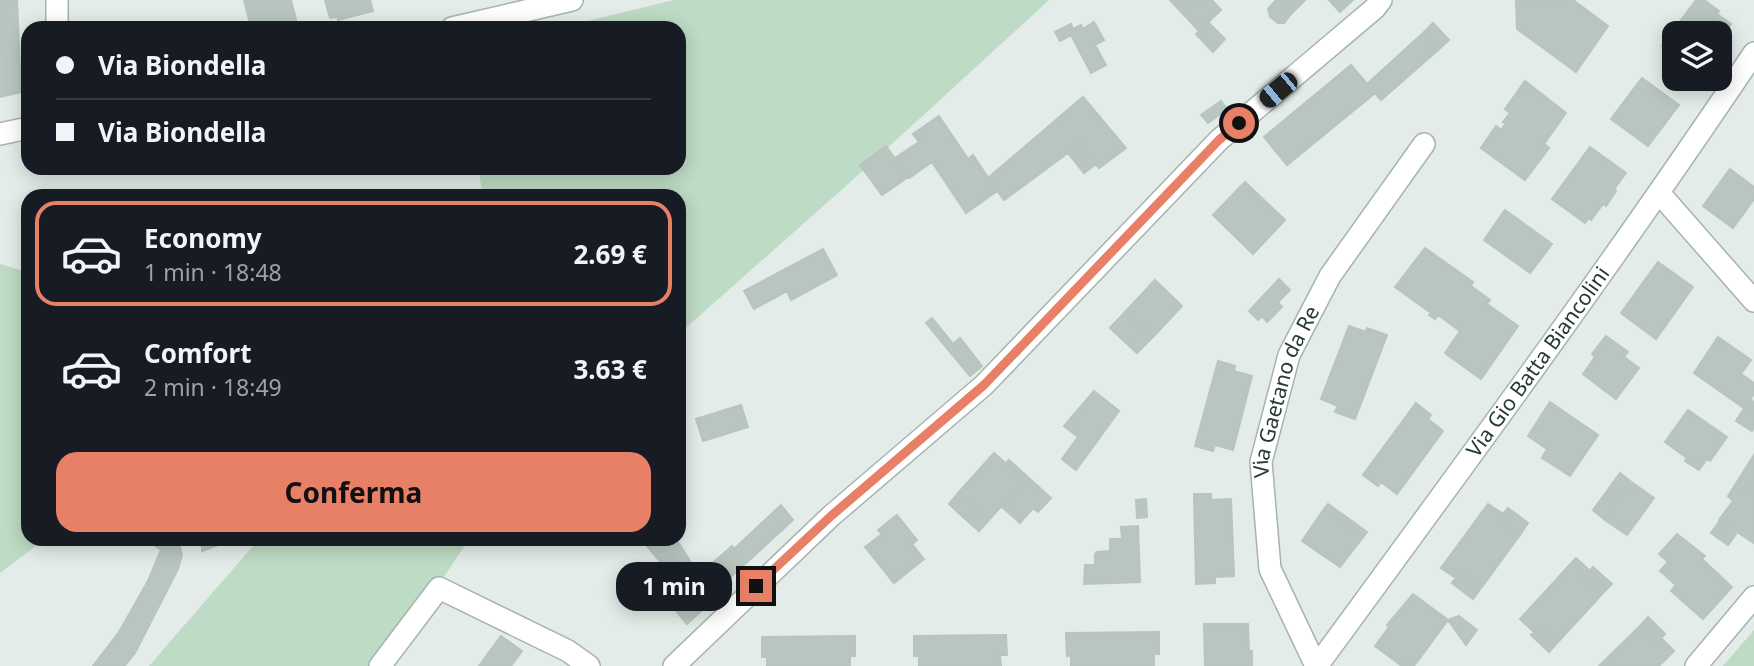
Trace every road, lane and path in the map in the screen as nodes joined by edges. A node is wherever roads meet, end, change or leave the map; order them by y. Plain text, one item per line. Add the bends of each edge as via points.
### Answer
1 (57, 0) edge
2 (572, 0) edge
3 (1381, 0) edge
4 (57, 21) edge
5 (482, 21) edge
6 (1754, 53) edge
7 (21, 130) edge
8 (0, 134) edge
9 (1424, 144) dead end
10 (1660, 194) junction
11 (1754, 301) edge
12 (1754, 597) edge
13 (380, 666) edge
14 (589, 666) edge
15 (674, 666) edge
16 (1316, 666) edge
17 (1697, 666) edge

1 - 4 street
2 - 5 street
3 - 15 street via 1219,140 984,385 831,516
6 - 10 street, Via Gio Batta Biancolini
7 - 8 street
9 - 16 street, Via Gaetano da Re via 1330,275 1289,355 1261,462 1270,569
10 - 11 street
10 - 16 street, Via Gio Batta Biancolini
12 - 17 street
13 - 14 street via 439,588 568,651

